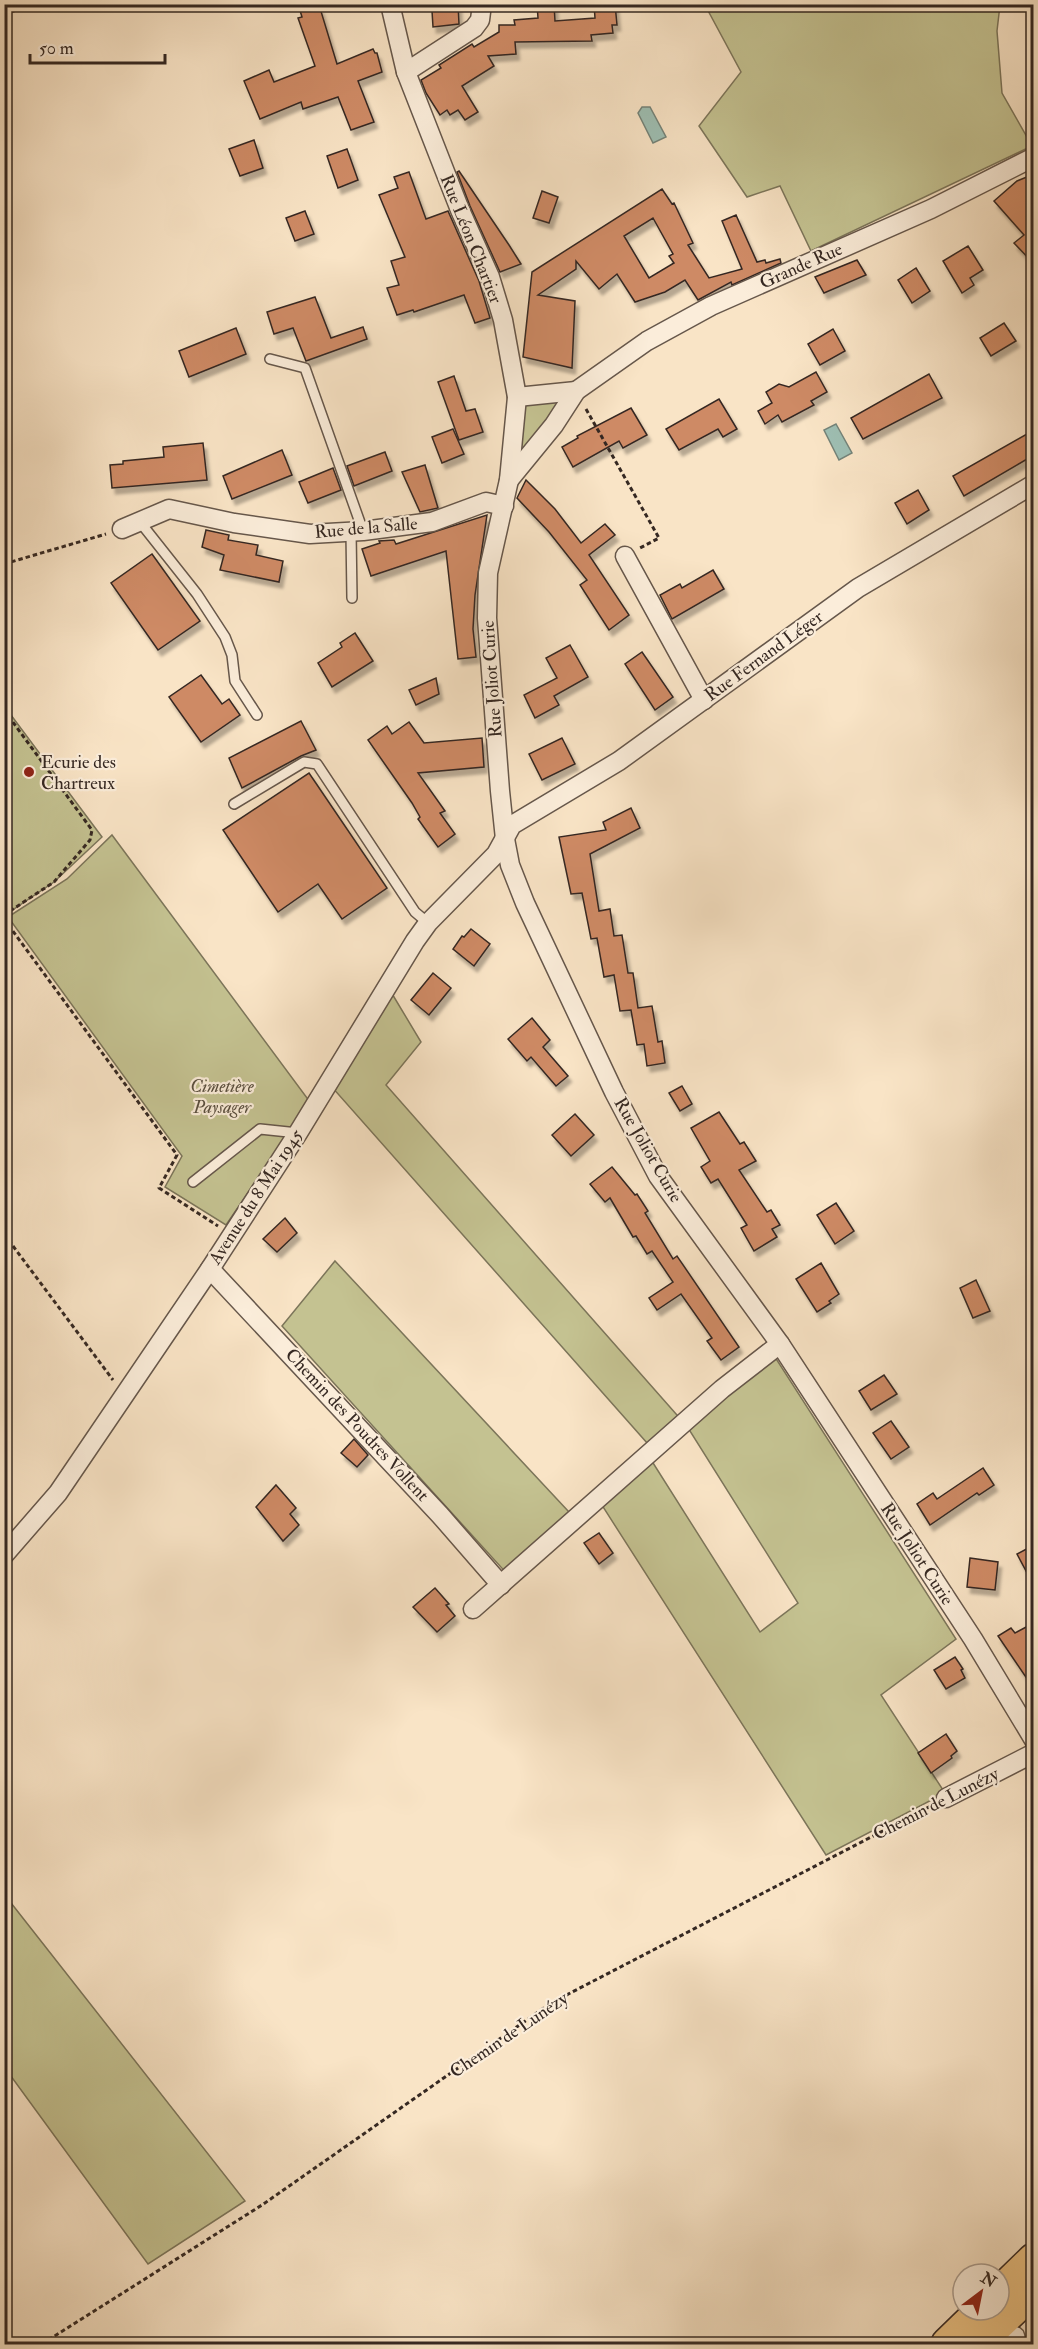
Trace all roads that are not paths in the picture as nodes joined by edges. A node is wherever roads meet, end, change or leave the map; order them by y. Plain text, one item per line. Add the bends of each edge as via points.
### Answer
1 (390, 4) edge
2 (482, 4) edge
3 (406, 72) junction
4 (1034, 157) edge
5 (270, 359) dead end
6 (576, 391) junction
7 (517, 397) junction
8 (509, 480) junction
9 (1034, 484) edge
10 (504, 506) junction
11 (140, 522) junction
12 (122, 529) road end
13 (357, 531) junction
14 (625, 556) road end
15 (351, 598) dead end
16 (704, 700) junction
17 (258, 715) dead end
18 (234, 804) dead end
19 (505, 838) junction
20 (428, 923) junction
21 (298, 1134) junction
22 (193, 1182) dead end
23 (210, 1269) junction
24 (780, 1344) junction
25 (4, 1555) edge
26 (501, 1585) junction
27 (473, 1609) dead end
28 (1034, 1740) edge
29 (1034, 1753) edge
30 (946, 1798) road end
31 (1034, 2260) edge
32 (1011, 2282) edge
33 (1034, 2289) edge
34 (971, 2322) edge
35 (948, 2344) edge
36 (976, 2344) edge

1 - 3 street, Rue Léon Chartier
2 - 3 street via 480,20 474,28
3 - 7 street, Rue Léon Chartier via 490,276 503,320
4 - 6 street, Grande Rue via 931,209 711,306 647,341
5 - 13 lane via 305,368
6 - 7 street, Grande Rue
6 - 8 street, Grande Rue
7 - 8 street, Rue Léon Chartier
8 - 10 street, Rue Joliot Curie
9 - 16 street, Rue Fernand Léger via 858,588
10 - 13 street, Rue de la Salle via 486,502 432,522
10 - 19 street, Rue Joliot Curie via 489,573 487,618
11 - 12 street, Rue de la Salle
11 - 13 street, Rue de la Salle via 169,509 310,534
11 - 17 lane via 197,594 225,637 235,681
13 - 15 lane
14 - 16 street
16 - 19 street, Rue Fernand Léger via 620,761 512,825
18 - 20 lane via 304,762 317,764 415,912
19 - 20 street, Avenue du 8 Mai 1945 via 496,854
19 - 24 street, Rue Joliot Curie via 510,866 525,903 658,1176
20 - 21 street, Avenue du 8 Mai 1945
21 - 22 lane via 260,1129
21 - 23 street, Avenue du 8 Mai 1945
23 - 25 street, Avenue du 8 Mai 1945 via 58,1493
23 - 26 street, Chemin des Poudres Vollent
24 - 26 street via 723,1389
24 - 28 street, Rue Joliot Curie via 973,1639
26 - 27 street
29 - 30 street, Chemin de Lunézy
31 - 32 highway
33 - 36 highway
34 - 35 highway

